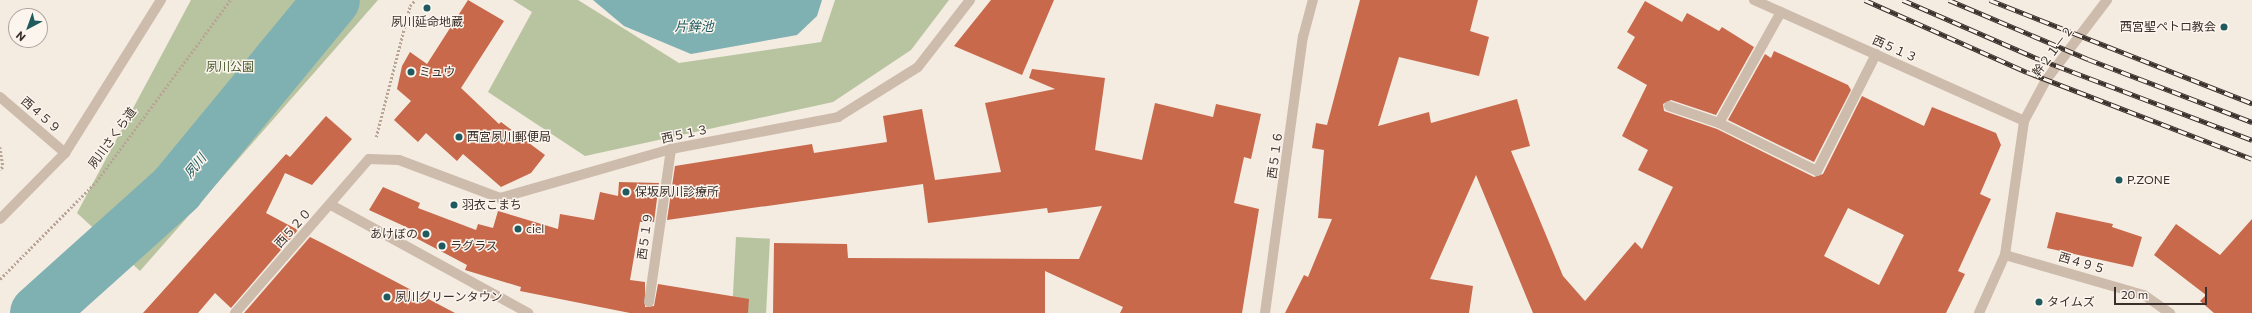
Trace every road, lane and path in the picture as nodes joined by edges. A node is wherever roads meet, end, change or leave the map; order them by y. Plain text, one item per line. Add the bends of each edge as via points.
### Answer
1 (161, 0) edge
2 (230, 0) edge
3 (415, 0) edge
4 (970, 0) edge
5 (1313, 0) edge
6 (1754, 0) edge
7 (2107, 0) edge
8 (1781, 12) junction
9 (1876, 54) junction
10 (0, 97) edge
11 (1669, 106) dead end
12 (2024, 121) junction
13 (1718, 123) junction
14 (376, 138) dead end
15 (0, 147) edge
16 (671, 149) junction
17 (65, 153) junction
18 (369, 159) joint
19 (0, 170) edge
20 (332, 205) junction
21 (0, 219) edge
22 (2005, 255) junction
23 (0, 279) edge
24 (649, 302) dead end
25 (235, 313) edge
26 (528, 313) edge
27 (1264, 313) edge
28 (1979, 313) edge
29 (2170, 313) edge

1 - 17 street
2 - 23 path, 夙川さくら道 via 96,182
3 - 14 path via 410,6
4 - 16 street, 西５１３ via 918,67 838,117
5 - 27 street, 西５１６ via 1304,37
6 - 8 street, 西５１３
7 - 12 street, 幹２１－２ via 2046,80
8 - 9 street, 西５１３
8 - 13 street
9 - 12 street, 西５１３
9 - 13 street via 1817,171
10 - 17 street, 西４５９
11 - 13 street
12 - 22 street
15 - 19 path via 3,167
16 - 18 street, 西５１３ via 500,198 398,160
16 - 24 street, 西５１９
17 - 21 street
18 - 20 street, 西５２０
20 - 25 street, 西５２０
20 - 26 street
22 - 28 street
22 - 29 street, 西４９５ via 2144,295

